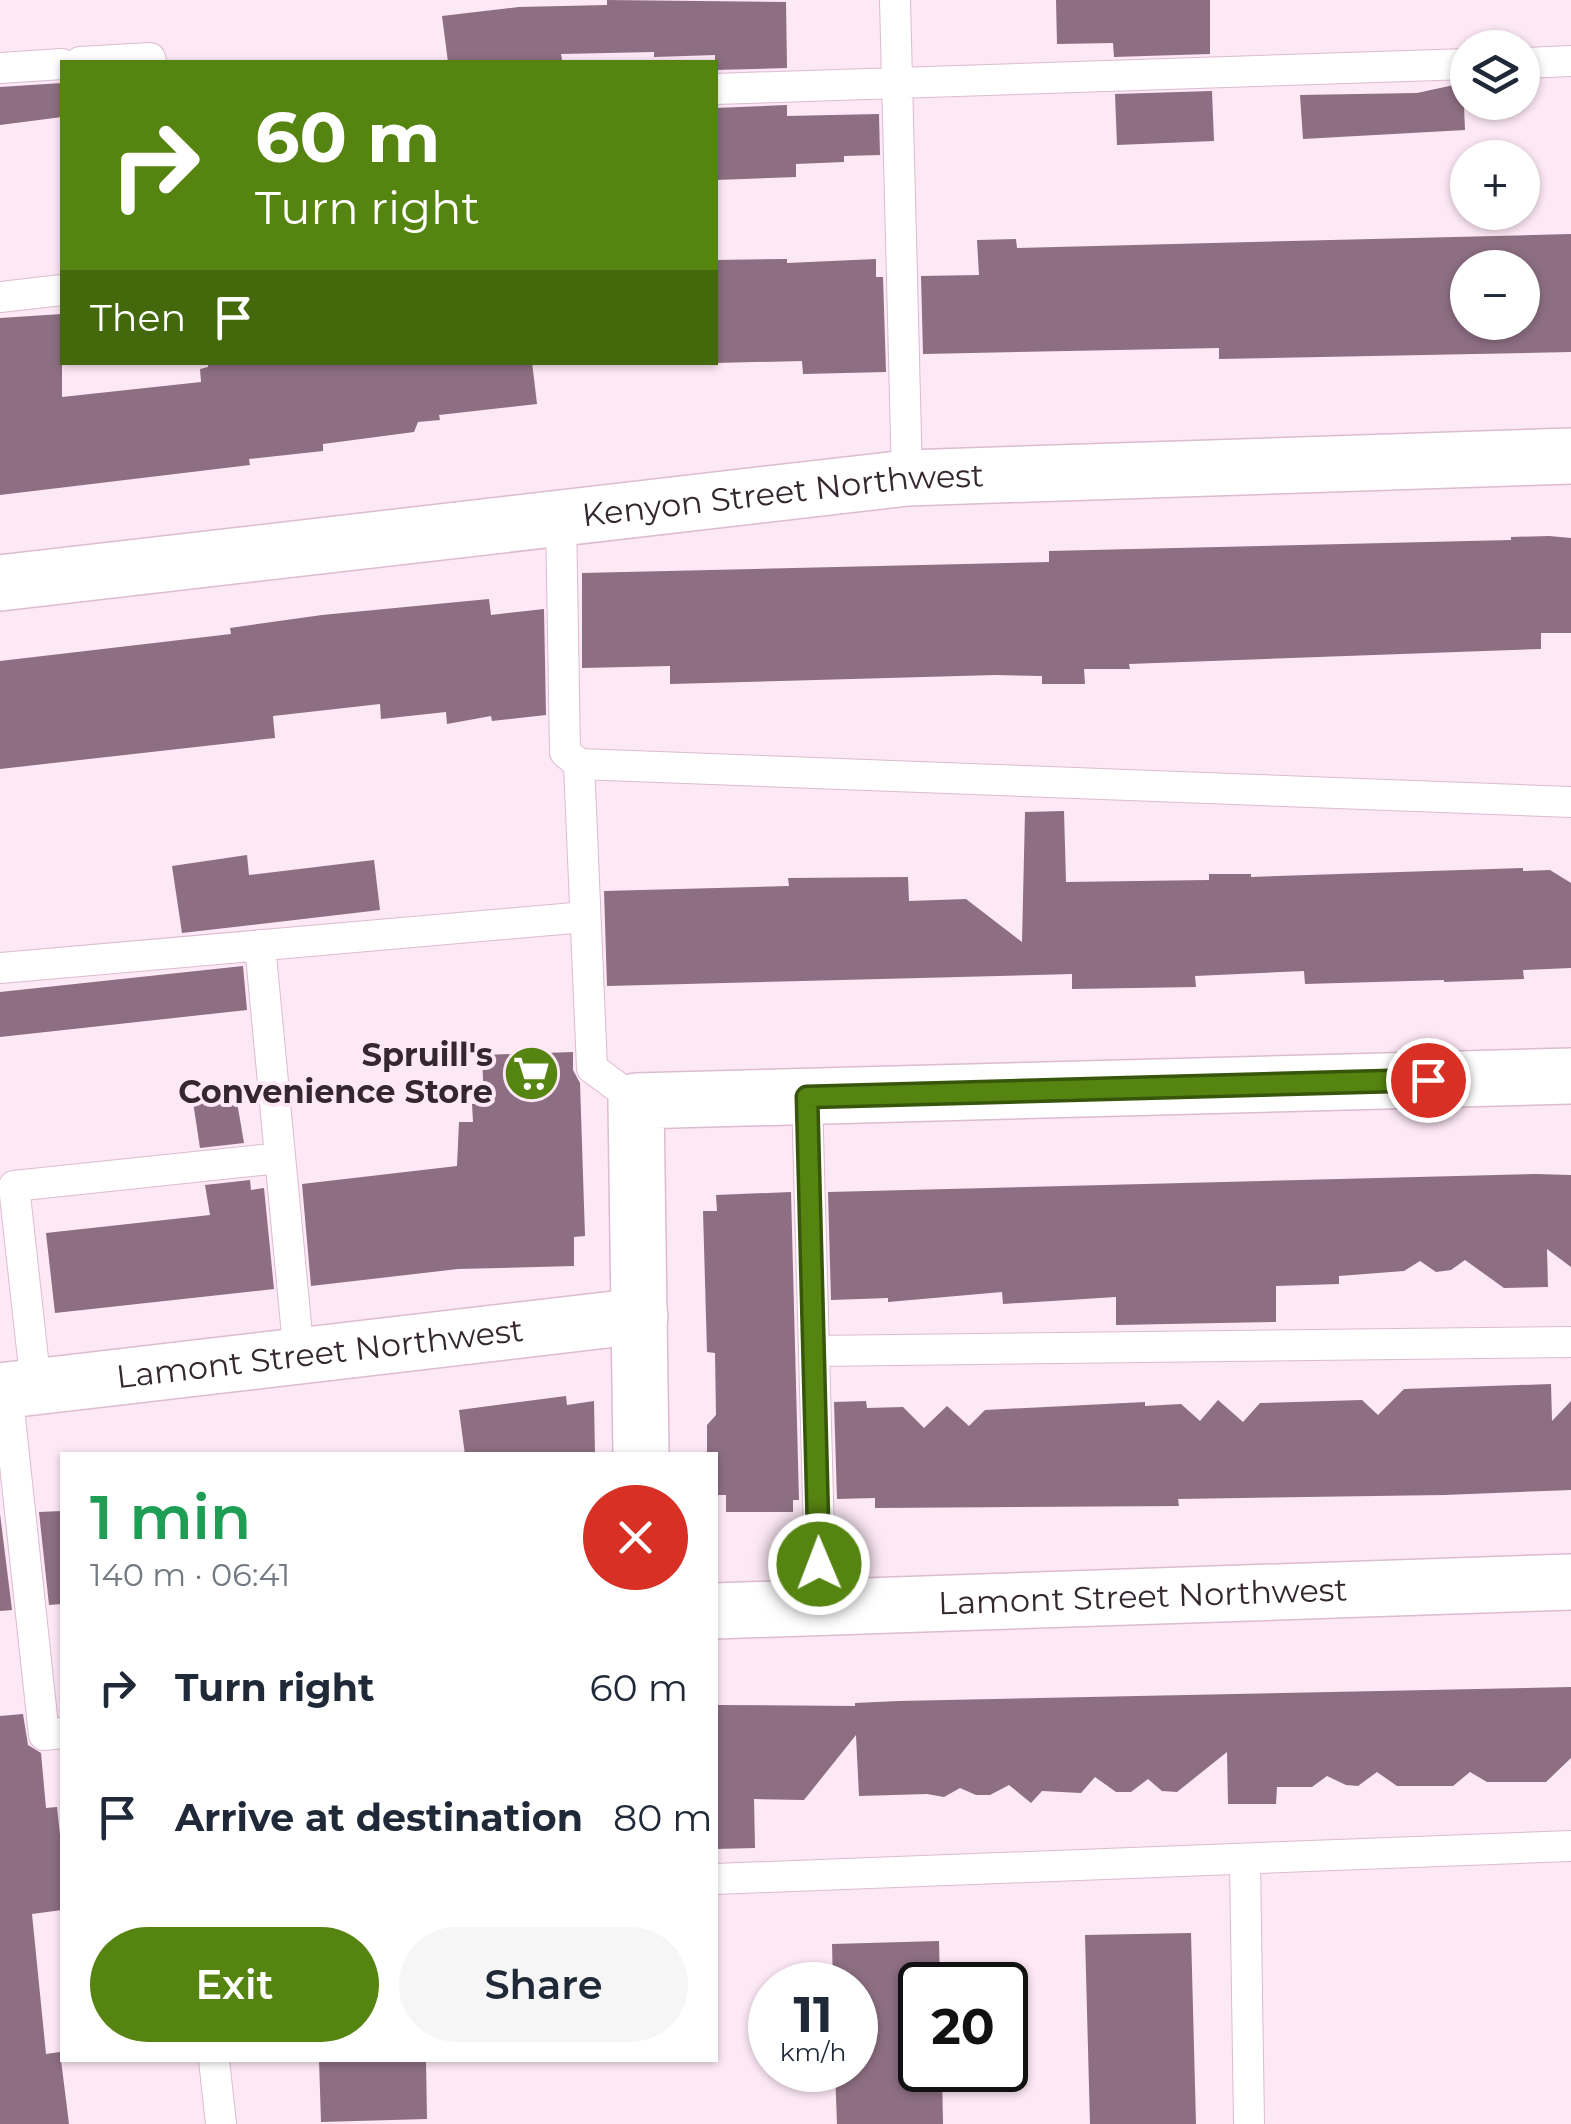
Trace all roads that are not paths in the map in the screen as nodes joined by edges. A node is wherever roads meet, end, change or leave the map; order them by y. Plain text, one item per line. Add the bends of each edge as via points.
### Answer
1 (895, 0) edge
2 (115, 60) edge
3 (150, 60) edge
4 (1571, 61) edge
5 (1540, 62) edge
6 (60, 64) edge
7 (1450, 65) edge
8 (0, 68) edge
9 (896, 83) junction
10 (718, 90) edge
11 (60, 290) edge
12 (0, 297) edge
13 (1571, 456) edge
14 (907, 478) junction
15 (561, 517) junction
16 (0, 583) edge
17 (579, 764) junction
18 (1571, 802) edge
19 (585, 917) junction
20 (260, 945) junction
21 (0, 968) edge
22 (1571, 1076) edge
23 (807, 1097) junction
24 (636, 1101) junction
25 (280, 1158) junction
26 (640, 1316) junction
27 (1571, 1342) edge
28 (814, 1351) junction
29 (299, 1356) junction
30 (14, 1389) edge
31 (641, 1452) edge
32 (1571, 1582) edge
33 (821, 1608) junction
34 (718, 1612) edge
35 (60, 1733) edge
36 (1571, 1846) edge
37 (1244, 1861) junction
38 (718, 1879) edge
39 (214, 2062) edge
40 (222, 2124) edge
41 (1249, 2124) edge

1 - 9 lane
2 - 3 lane
4 - 5 lane
6 - 8 lane
7 - 9 lane
9 - 10 lane
9 - 14 lane
11 - 12 lane
13 - 14 street, Kenyon Street Northwest
14 - 15 street, Kenyon Street Northwest
15 - 16 street, Kenyon Street Northwest
15 - 17 lane via 566,752
17 - 18 lane
17 - 19 lane
19 - 20 lane
19 - 24 lane via 592,1068
20 - 21 lane
20 - 25 lane
22 - 23 street
23 - 24 street
23 - 28 lane
24 - 26 street
25 - 29 lane
25 - 30 lane via 14,1186
26 - 29 street, Lamont Street Northwest
26 - 31 street
27 - 28 lane
28 - 33 lane
29 - 30 street, Lamont Street Northwest
30 - 35 lane via 44,1735
32 - 33 street, Lamont Street Northwest
33 - 34 street, Lamont Street Northwest
36 - 37 lane
37 - 38 lane
37 - 41 lane
39 - 40 lane

